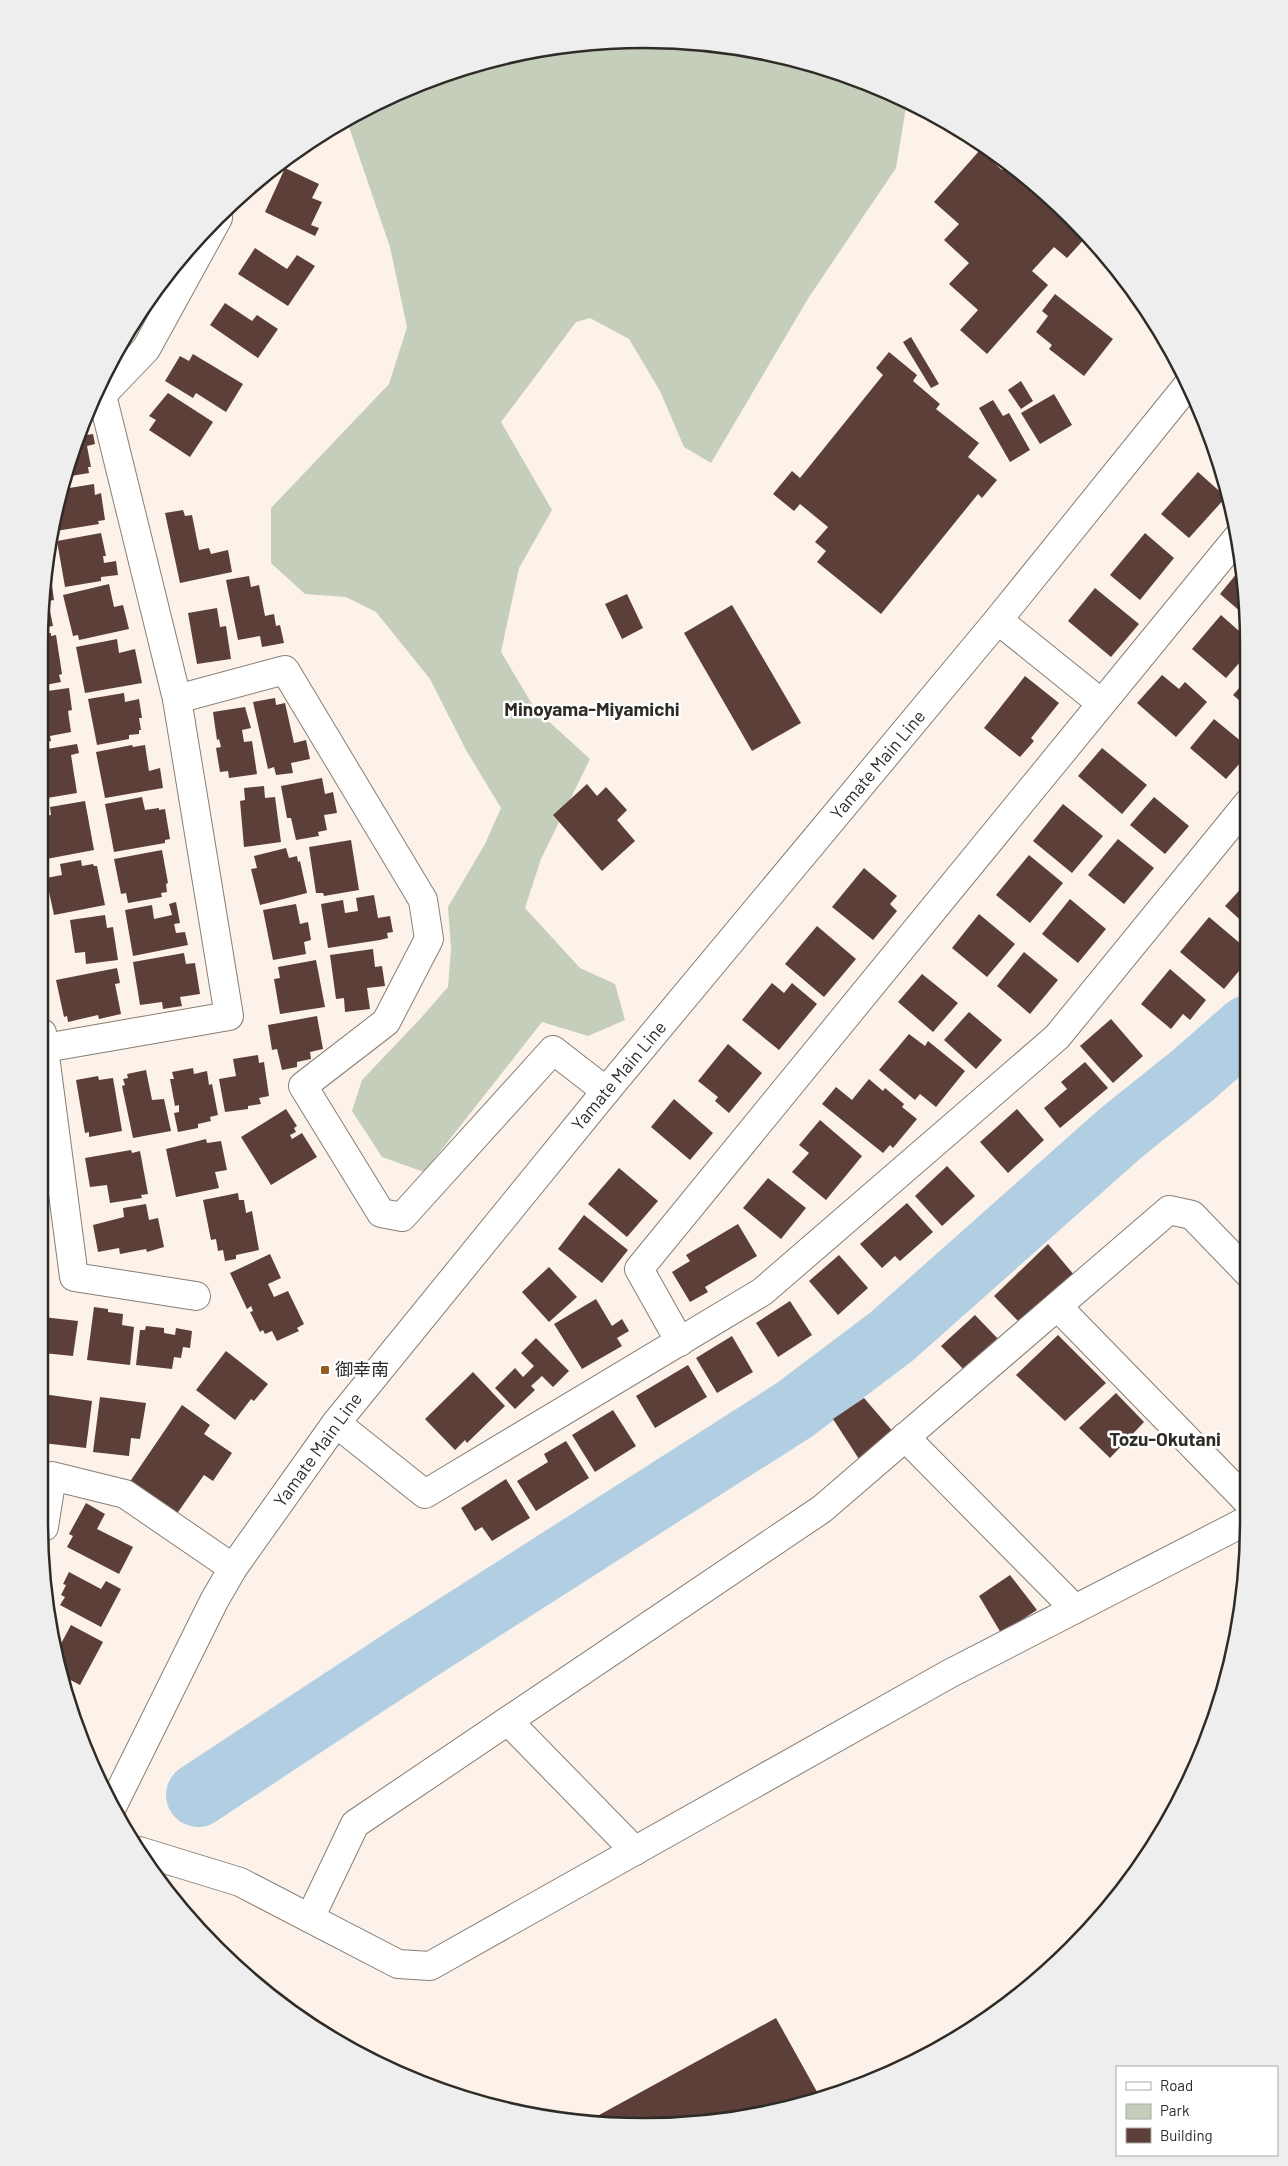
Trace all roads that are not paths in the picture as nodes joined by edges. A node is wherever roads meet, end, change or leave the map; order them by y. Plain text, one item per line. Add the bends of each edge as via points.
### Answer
1 (206, 240) edge
2 (1184, 390) edge
3 (103, 392) edge
4 (101, 399) edge
5 (1232, 545) edge
6 (998, 620) junction
7 (177, 699) junction
8 (1101, 702) junction
9 (1240, 819) edge
10 (48, 1040) edge
11 (48, 1079) edge
12 (606, 1091) junction
13 (1240, 1265) edge
14 (196, 1296) dead end
15 (1058, 1307) junction
16 (680, 1342) junction
17 (336, 1423) junction
18 (905, 1438) junction
19 (1240, 1494) edge
20 (48, 1502) edge
21 (1240, 1524) edge
22 (233, 1568) junction
23 (1075, 1609) junction
24 (508, 1721) junction
25 (116, 1799) edge
26 (635, 1851) junction
27 (149, 1854) edge
28 (310, 1918) junction

1 - 3 street via 146,349
2 - 6 street, Yamate Main Line
4 - 7 street
5 - 8 street
6 - 8 street
6 - 12 street, Yamate Main Line
7 - 10 street via 228,1016
7 - 12 street via 285,670 423,900 429,939 386,1022 303,1086 381,1213 402,1217 553,1050
8 - 16 street via 640,1269
9 - 16 street via 1057,1037 762,1292
11 - 14 street via 74,1277
12 - 17 street, Yamate Main Line
13 - 15 street via 1192,1215 1169,1210
15 - 18 street
15 - 19 street
16 - 17 street via 425,1494
17 - 22 street, Yamate Main Line
18 - 23 street
18 - 24 street via 822,1509
20 - 22 street via 52,1476 125,1494
21 - 23 street
22 - 25 street, Yamate Main Line
23 - 26 street via 949,1674
24 - 26 street
24 - 28 street via 355,1824
26 - 28 street via 430,1966 398,1964
27 - 28 street via 240,1882

